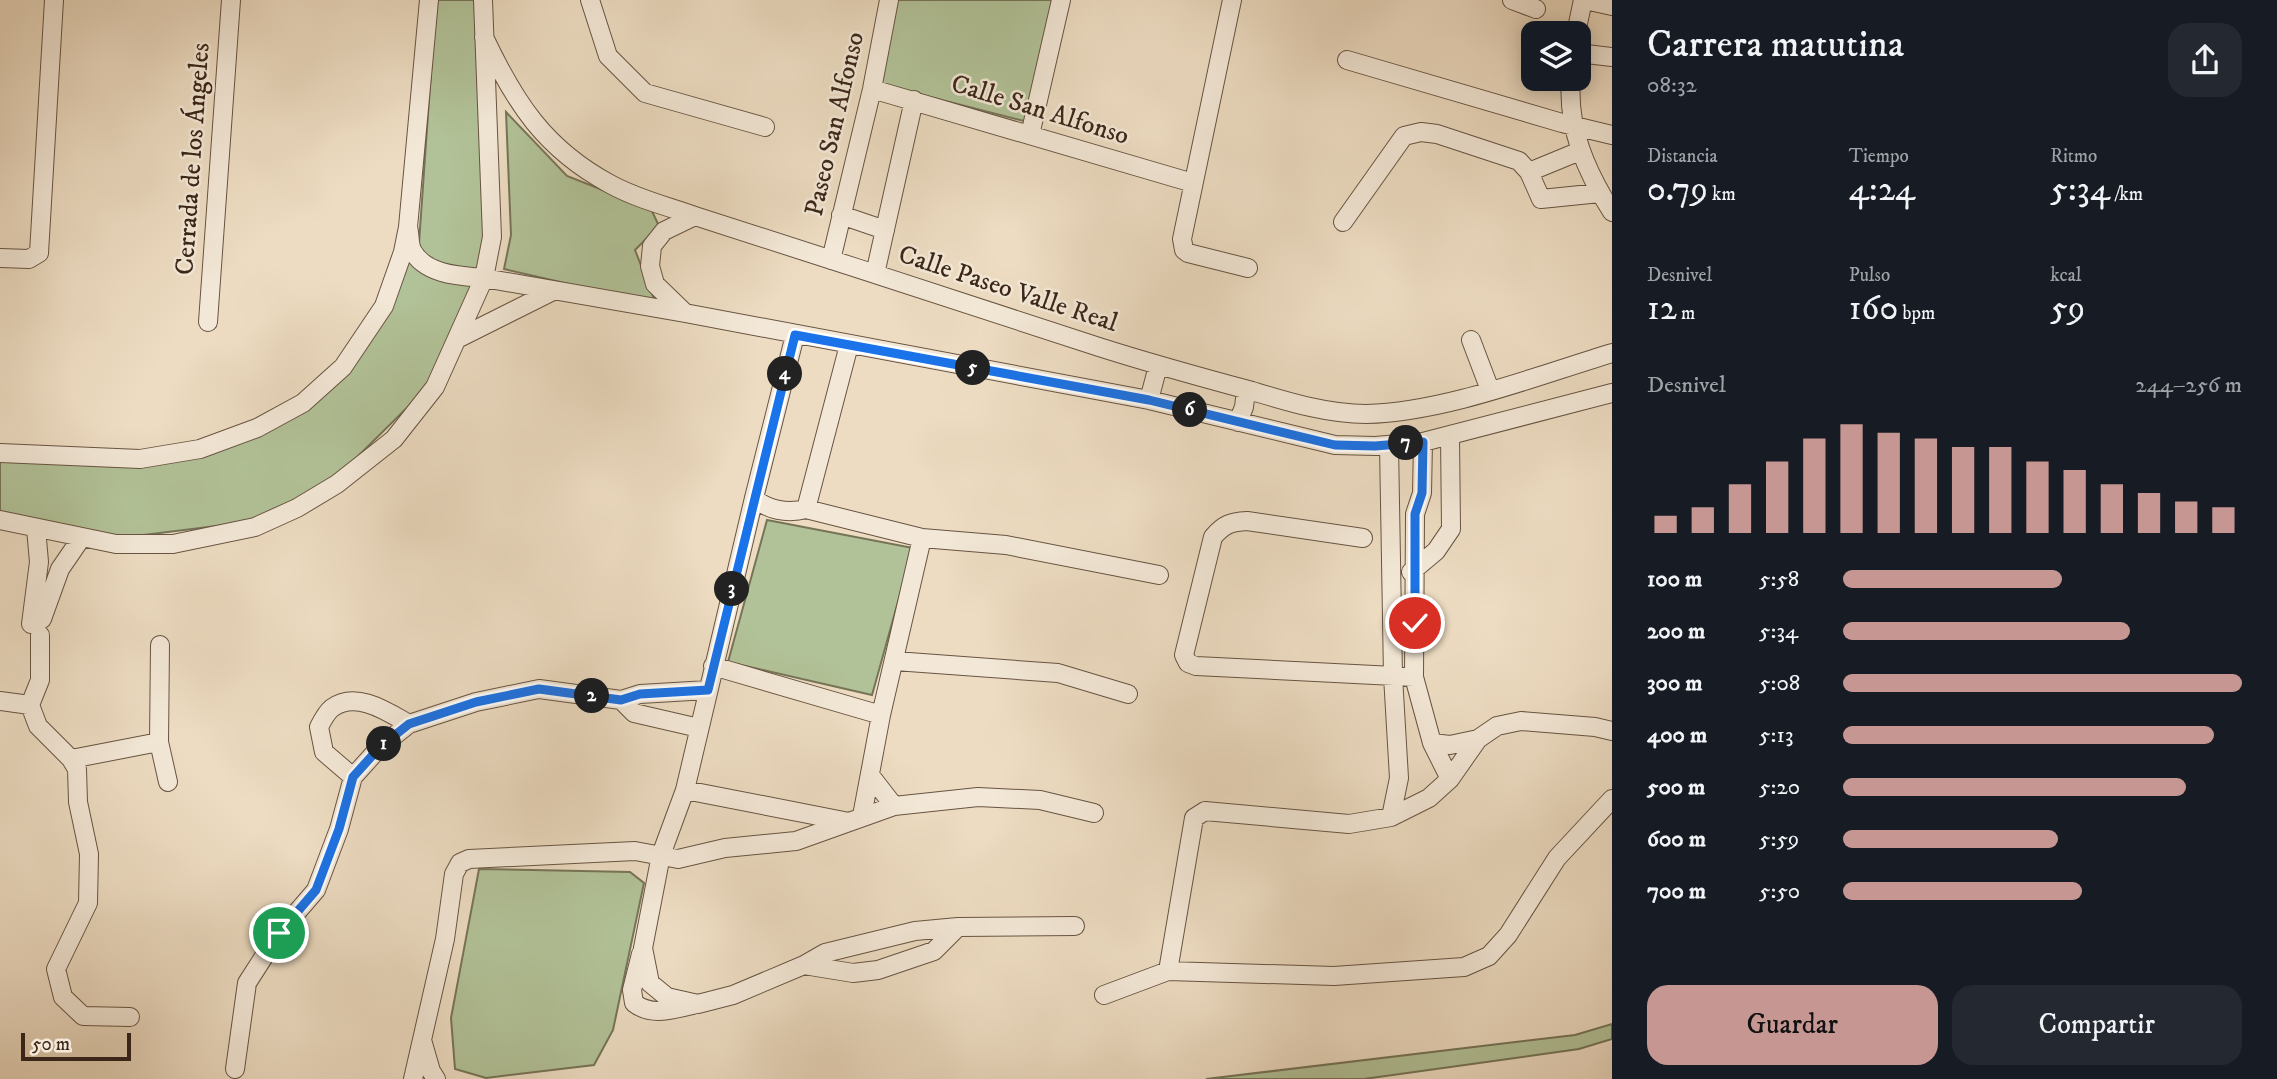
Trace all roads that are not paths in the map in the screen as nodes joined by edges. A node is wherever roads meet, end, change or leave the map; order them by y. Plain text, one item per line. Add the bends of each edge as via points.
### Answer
1 (54, 0) edge
2 (232, 0) edge
3 (429, 0) edge
4 (483, 0) edge
5 (590, 0) edge
6 (889, 0) edge
7 (1061, 0) edge
8 (1232, 0) edge
9 (1512, 0) edge
10 (1584, 0) edge
11 (1612, 6) edge
12 (1536, 9) dead end
13 (1579, 21) edge
14 (484, 37) junction
15 (1591, 54) edge
16 (1612, 57) edge
17 (1347, 60) dead end
18 (872, 89) junction
19 (1572, 91) edge
20 (914, 100) junction
21 (1573, 126) junction
22 (765, 127) dead end
23 (1030, 135) junction
24 (1612, 135) edge
25 (1580, 151) junction
26 (1529, 172) junction
27 (1193, 183) junction
28 (1600, 193) junction
29 (1612, 212) edge
30 (841, 215) junction
31 (695, 216) junction
32 (1343, 222) dead end
33 (408, 227) junction
34 (885, 230) junction
35 (0, 258) edge
36 (831, 260) junction
37 (1248, 268) dead end
38 (875, 274) junction
39 (484, 278) junction
40 (552, 291) junction
41 (685, 313) junction
42 (208, 322) dead end
43 (795, 335) junction
44 (457, 339) junction
45 (1471, 340) dead end
46 (849, 345) junction
47 (1612, 353) edge
48 (1158, 366) junction
49 (1237, 388) junction
50 (1490, 390) junction
51 (1612, 393) edge
52 (1149, 400) junction
53 (1306, 406) junction
54 (1230, 420) junction
55 (1450, 435) junction
56 (1298, 437) junction
57 (1423, 442) junction
58 (1389, 445) junction
59 (0, 453) edge
60 (754, 498) junction
61 (806, 509) junction
62 (0, 520) edge
63 (36, 528) junction
64 (82, 537) junction
65 (922, 538) junction
66 (1363, 538) dead end
67 (39, 562) junction
68 (60, 569) junction
69 (1415, 569) junction
70 (1159, 575) dead end
71 (1391, 584) junction
72 (39, 617) junction
73 (160, 645) dead end
74 (895, 661) junction
75 (713, 666) junction
76 (1393, 676) junction
77 (1414, 677) junction
78 (708, 690) junction
79 (1128, 694) dead end
80 (621, 700) junction
81 (0, 701) edge
82 (30, 705) junction
83 (881, 715) junction
84 (409, 724) junction
85 (699, 727) junction
86 (1612, 731) edge
87 (1478, 739) junction
88 (159, 742) junction
89 (1432, 743) junction
90 (71, 759) junction
91 (870, 775) junction
92 (353, 777) junction
93 (1399, 778) junction
94 (1450, 779) junction
95 (168, 782) dead end
96 (685, 790) junction
97 (1429, 799) junction
98 (1612, 799) edge
99 (894, 806) junction
100 (1094, 813) dead end
101 (1391, 817) junction
102 (856, 819) junction
103 (661, 855) junction
104 (1075, 926) dead end
105 (958, 928) junction
106 (643, 948) junction
107 (804, 965) junction
108 (1168, 971) junction
109 (1104, 995) dead end
110 (698, 1004) junction
111 (130, 1017) dead end
112 (422, 1040) junction
113 (235, 1069) dead end
114 (413, 1079) edge
115 (436, 1079) edge

1 - 35 street via 38,253 29,259
2 - 42 street, Cerrada de los Ángeles
3 - 33 street
4 - 14 street
5 - 22 street via 608,56 645,93
6 - 18 street, Paseo San Alfonso
7 - 23 street
8 - 27 street
9 - 12 street
10 - 11 street
10 - 13 street
14 - 31 street, Calle Paseo Valle Real via 499,70 545,138 610,184
14 - 39 street via 492,237
15 - 16 street
17 - 21 street
18 - 20 street, Calle San Alfonso
18 - 30 street, Paseo San Alfonso
19 - 21 street
20 - 23 street, Calle San Alfonso
20 - 34 street
21 - 24 street
21 - 25 street
23 - 27 street, Calle San Alfonso
25 - 26 street
25 - 28 street
26 - 28 street via 1541,199
26 - 32 street via 1519,161 1437,134 1404,136
27 - 37 street via 1184,250
28 - 29 street
30 - 34 street
30 - 36 street, Paseo San Alfonso
31 - 36 street, Calle Paseo Valle Real
31 - 41 street via 664,231 652,246 650,266 655,284
33 - 39 street via 412,250 428,266 454,276
33 - 59 street via 384,306 343,367 303,403 257,428 200,449 140,459
34 - 38 street
36 - 38 street, Calle Paseo Valle Real
38 - 48 street, Calle Paseo Valle Real
39 - 40 street
39 - 44 street
40 - 41 street
40 - 44 street
41 - 43 street
43 - 46 street
43 - 60 street
44 - 64 street via 435,387 394,439 337,484 297,508 255,527 173,544 116,544
45 - 50 street
46 - 52 street
46 - 61 street
47 - 50 street, Calle Paseo Valle Real
48 - 49 street, Calle Paseo Valle Real
48 - 52 street
49 - 53 street, Calle Paseo Valle Real
49 - 54 street via 1244,407
50 - 53 street, Calle Paseo Valle Real via 1394,412 1345,413
51 - 55 street
52 - 54 street
53 - 56 street
54 - 56 street
55 - 57 street
55 - 69 street via 1451,529 1436,551
56 - 58 street via 1354,446
57 - 58 street
57 - 69 street
58 - 71 street
60 - 61 street via 774,509
60 - 75 street
61 - 65 street
62 - 63 street
63 - 64 street
63 - 67 street
64 - 68 street
65 - 70 street via 1006,545
65 - 74 street
66 - 76 street via 1247,521 1222,526 1213,537 1184,655 1196,666
67 - 68 street
67 - 72 street
68 - 72 street
69 - 71 street
69 - 77 street
71 - 76 street
72 - 82 street via 40,680
73 - 88 street
74 - 79 street via 1058,673
74 - 83 street
75 - 78 street
75 - 83 street
76 - 77 street
76 - 93 street
77 - 89 street
78 - 80 street via 640,694
78 - 85 street
80 - 84 street via 539,689 476,702
80 - 85 street via 634,713
81 - 82 street
82 - 90 street via 38,726
83 - 91 street
84 - 92 street
84 - 92 street via 373,703 351,702 332,708 319,727 324,752
85 - 96 street
86 - 87 street via 1521,721 1497,726
87 - 89 street via 1450,745
87 - 94 street
88 - 90 street
88 - 95 street
89 - 94 street
90 - 111 street via 89,854 89,903 56,968 63,997 83,1016
91 - 99 street
91 - 102 street
92 - 113 street via 316,890 279,933 247,983
93 - 97 street via 1413,794
93 - 101 street
94 - 97 street
96 - 102 street
96 - 103 street
97 - 101 street
98 - 108 street via 1557,858 1489,956 1464,967 1334,976
99 - 100 street via 978,797 1040,800
99 - 102 street
101 - 108 street via 1349,824 1199,813 1194,818
102 - 103 street via 796,841 725,848 678,859
103 - 106 street
103 - 112 street via 617,851 460,863 454,874
104 - 105 street
105 - 107 street via 915,931 844,947
105 - 107 street via 934,951 878,970 853,973
106 - 110 street via 650,983 667,997
106 - 110 street via 632,990 634,1003 657,1012
107 - 110 street via 733,995
108 - 109 street
112 - 114 street
112 - 115 street

